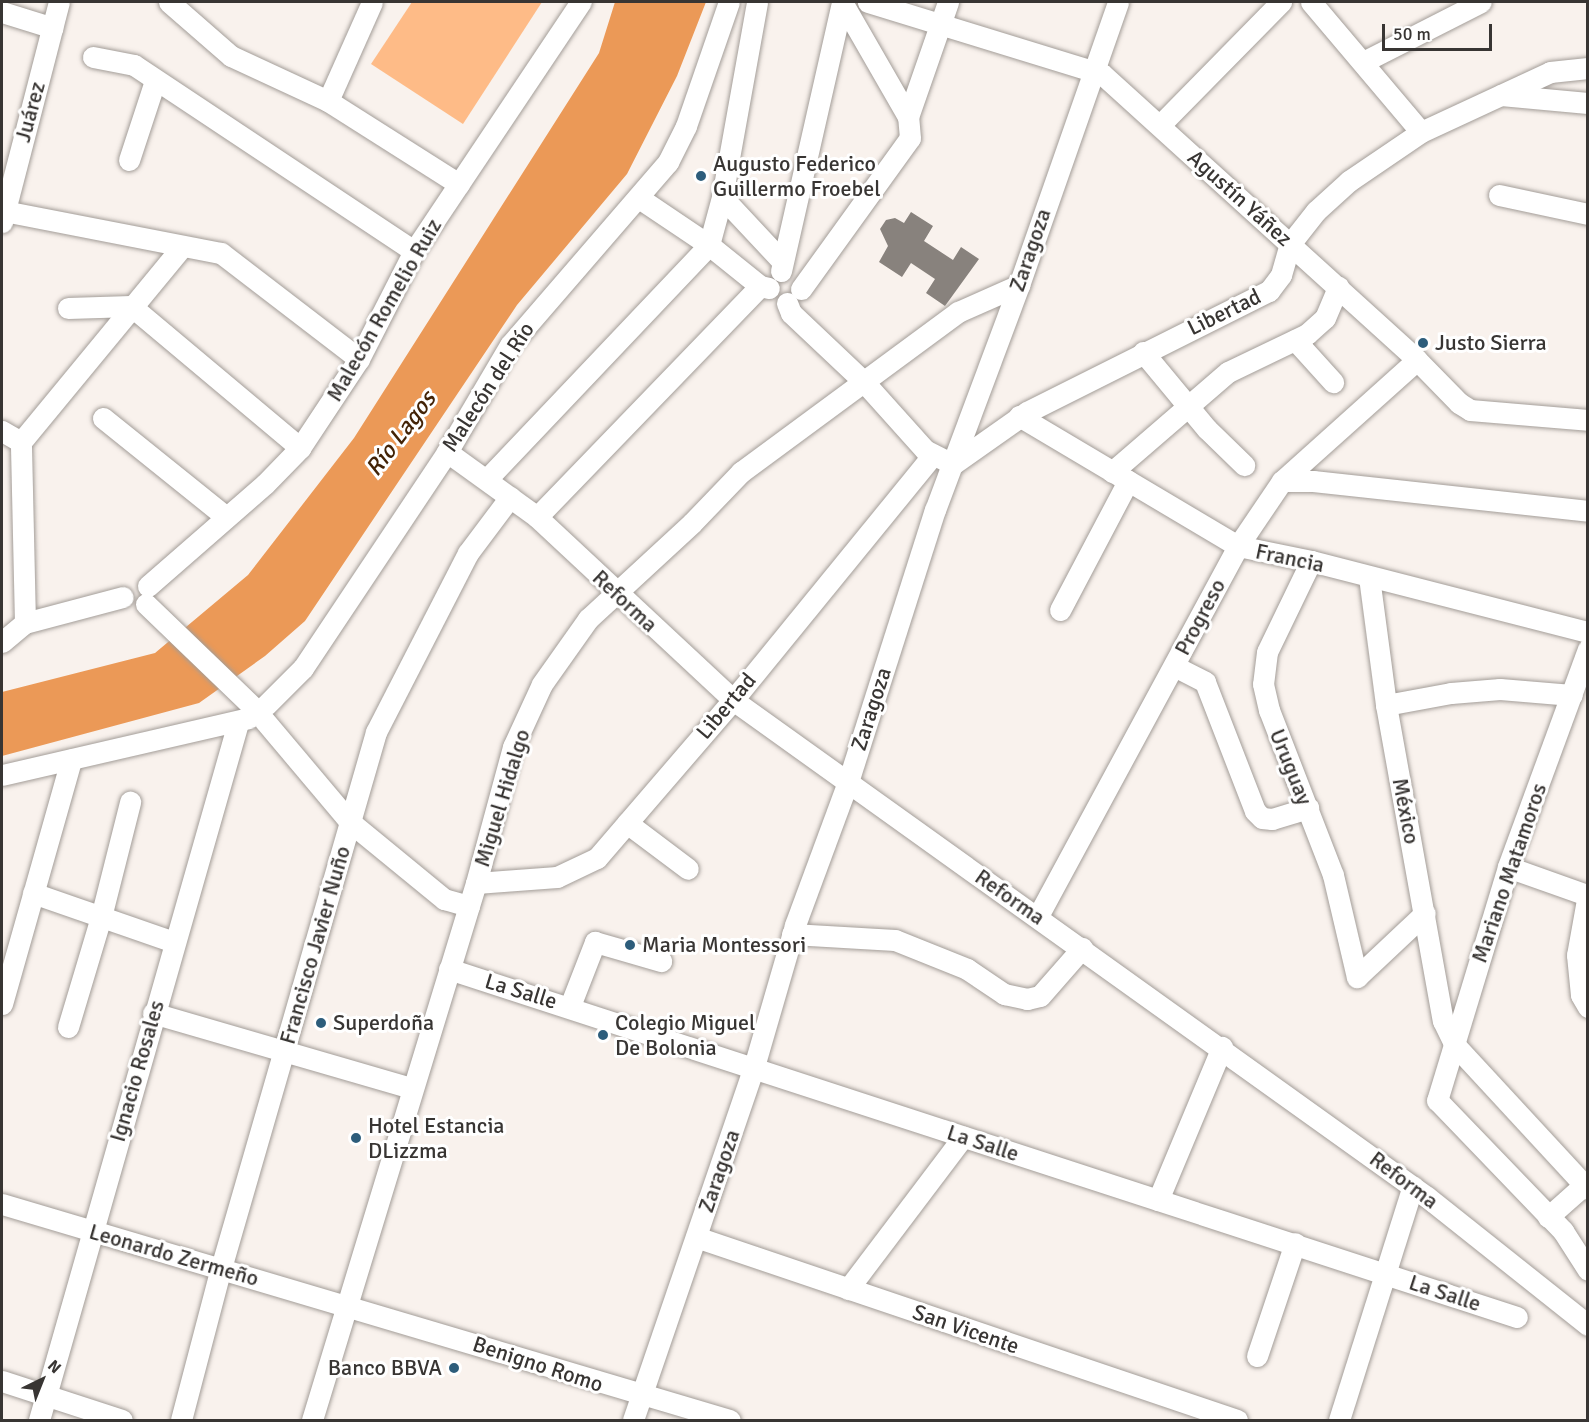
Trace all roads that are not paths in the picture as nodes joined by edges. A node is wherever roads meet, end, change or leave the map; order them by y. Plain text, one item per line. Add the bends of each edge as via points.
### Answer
1 (59, 2) edge
2 (169, 2) edge
3 (372, 2) edge
4 (581, 2) edge
5 (729, 2) edge
6 (757, 2) edge
7 (842, 2) edge
8 (868, 2) edge
9 (948, 2) edge
10 (1118, 2) edge
11 (1281, 2) edge
12 (1311, 2) edge
13 (1481, 2) edge
14 (2, 12) edge
15 (940, 24) junction
16 (53, 28) junction
17 (93, 57) dead end
18 (1363, 62) junction
19 (1587, 68) edge
20 (1092, 70) junction
21 (155, 81) junction
22 (1501, 95) junction
23 (328, 101) junction
24 (1587, 103) edge
25 (908, 117) junction
26 (1160, 125) junction
27 (1421, 132) junction
28 (11, 149) edge
29 (129, 160) dead end
30 (459, 184) junction
31 (1499, 195) dead end
32 (722, 197) junction
33 (639, 198) junction
34 (1587, 214) edge
35 (3, 217) edge
36 (1290, 244) junction
37 (709, 245) junction
38 (181, 248) junction
39 (414, 251) junction
40 (773, 276) junction
41 (1019, 285) junction
42 (1338, 287) junction
43 (794, 296) junction
44 (131, 306) junction
45 (68, 308) dead end
46 (1295, 340) junction
47 (1143, 352) junction
48 (359, 359) junction
49 (1417, 360) junction
50 (864, 382) junction
51 (1333, 382) dead end
52 (1188, 404) junction
53 (1019, 416) junction
54 (103, 418) dead end
55 (1587, 420) edge
56 (2, 431) edge
57 (21, 442) junction
58 (300, 448) junction
59 (447, 452) junction
60 (933, 455) junction
61 (953, 464) junction
62 (1244, 465) dead end
63 (1120, 477) junction
64 (487, 479) junction
65 (1282, 481) junction
66 (510, 496) junction
67 (1587, 511) edge
68 (225, 516) junction
69 (537, 517) junction
70 (1238, 546) junction
71 (1311, 561) junction
72 (1369, 577) junction
73 (616, 592) junction
74 (147, 595) junction
75 (1060, 610) dead end
76 (25, 623) junction
77 (1587, 632) edge
78 (2, 642) edge
79 (1587, 649) edge
80 (1174, 666) junction
81 (1572, 695) junction
82 (733, 700) junction
83 (1386, 705) junction
84 (251, 710) junction
85 (70, 760) junction
86 (2, 776) edge
87 (848, 782) junction
88 (130, 802) dead end
89 (1308, 808) junction
90 (350, 822) junction
91 (627, 823) junction
92 (1508, 867) junction
93 (688, 869) dead end
94 (476, 884) junction
95 (33, 893) junction
96 (1587, 895) edge
97 (469, 906) junction
98 (1425, 913) junction
99 (1038, 916) junction
100 (101, 917) junction
101 (792, 934) junction
102 (174, 942) junction
103 (1082, 948) junction
104 (661, 962) dead end
105 (449, 969) junction
106 (2, 1005) edge
107 (570, 1006) junction
108 (1587, 1006) edge
109 (153, 1012) junction
110 (68, 1027) dead end
111 (1454, 1044) junction
112 (1222, 1047) junction
113 (285, 1049) junction
114 (753, 1070) junction
115 (411, 1088) junction
116 (963, 1137) junction
117 (1413, 1186) junction
118 (1586, 1187) edge
119 (1158, 1200) junction
120 (2, 1204) edge
121 (1548, 1217) junction
122 (91, 1231) junction
123 (696, 1237) junction
124 (1295, 1243) junction
125 (221, 1268) junction
126 (1587, 1270) edge
127 (1386, 1274) junction
128 (848, 1289) junction
129 (346, 1304) junction
130 (1517, 1317) dead end
131 (1587, 1325) edge
132 (1257, 1356) dead end
133 (2, 1381) edge
134 (47, 1394) junction
135 (640, 1397) junction
136 (39, 1420) edge
137 (122, 1420) edge
138 (181, 1420) edge
139 (312, 1420) edge
140 (633, 1420) edge
141 (730, 1420) edge
142 (1237, 1420) edge
143 (1339, 1420) edge

1 - 16 street, Juárez
2 - 23 street via 231,56
3 - 23 street
4 - 30 street, Malecón Romelio Ruiz
5 - 33 street, Malecón del Río via 686,126 668,162
6 - 32 street
7 - 25 street
7 - 40 street
8 - 15 street, Agustín Yáñez
9 - 15 street
10 - 20 street, Zaragoza
11 - 26 street
12 - 18 street
13 - 18 street
14 - 16 street
15 - 20 street, Agustín Yáñez
15 - 25 street
16 - 28 street, Juárez
17 - 21 street via 134,65
18 - 27 street
19 - 22 street, Libertad via 1550,72
20 - 26 street, Agustín Yáñez via 1114,83
20 - 41 street, Zaragoza
21 - 29 street
21 - 39 street
22 - 24 street
22 - 27 street, Libertad
23 - 30 street
25 - 43 street via 910,138
26 - 36 street, Agustín Yáñez
27 - 36 street, Libertad via 1349,181 1316,211
28 - 35 street, Juárez
30 - 39 street, Malecón Romelio Ruiz
31 - 34 street
32 - 37 street
32 - 40 street
33 - 37 street
33 - 59 street, Malecón del Río via 572,269 510,345
35 - 38 street
36 - 42 street, Agustín Yáñez
36 - 47 street, Libertad via 1281,275 1269,291
37 - 40 street
37 - 64 street
38 - 44 street
38 - 48 street via 206,247 221,253
39 - 48 street, Malecón Romelio Ruiz
40 - 43 street via 777,301
40 - 43 street via 795,275
40 - 69 street
41 - 50 street, Miguel Hidalgo via 958,312
41 - 61 street, Zaragoza
42 - 46 street via 1325,318
42 - 49 street, Agustín Yáñez
43 - 50 street via 791,313
44 - 45 street
44 - 57 street
44 - 58 street
46 - 51 street
46 - 52 street via 1228,372
47 - 52 street
47 - 53 street, Libertad
48 - 58 street, Malecón Romelio Ruiz
49 - 55 street, Agustín Yáñez via 1470,410
49 - 65 street, Progreso
50 - 60 street
50 - 73 street, Miguel Hidalgo via 741,472
52 - 62 street
52 - 63 street
53 - 61 street, Libertad
53 - 63 street, Francia
54 - 68 street
56 - 57 street
57 - 76 street
58 - 68 street, Malecón Romelio Ruiz
59 - 64 street, Reforma
59 - 84 street, Malecón del Río via 303,668
60 - 61 street
60 - 82 street, Libertad
61 - 87 street, Zaragoza
63 - 70 street, Francia
63 - 75 street
64 - 66 street, Reforma
65 - 67 street
65 - 70 street, Progreso
66 - 69 street, Reforma
66 - 90 street, Francisco Javier Nuño via 468,553 376,732
68 - 74 street, Malecón Romelio Ruiz
69 - 73 street, Reforma
70 - 71 street, Francia
70 - 80 street, Progreso
71 - 72 street, Francia
71 - 89 street, Uruguay via 1267,652 1263,684 1269,710
72 - 77 street, Francia
72 - 83 street, México
73 - 82 street, Reforma
73 - 94 street, Miguel Hidalgo via 588,619 542,684 513,747
74 - 76 street via 133,607 123,597
74 - 84 street via 162,622
76 - 78 street
79 - 81 street, Mariano Matamoros
80 - 89 street via 1205,682 1262,818 1272,819
80 - 99 street, Progreso
81 - 83 street via 1500,689
81 - 92 street, Mariano Matamoros
82 - 87 street, Reforma
82 - 91 street, Libertad
83 - 98 street, México
84 - 85 street
84 - 90 street
84 - 102 street, Ignacio Rosales
85 - 86 street
85 - 95 street
87 - 99 street, Reforma
87 - 101 street, Zaragoza
88 - 100 street
89 - 98 street, Uruguay via 1333,875 1357,977
90 - 97 street via 444,899
90 - 113 street, Francisco Javier Nuño
91 - 93 street
91 - 94 street, Libertad via 597,858 557,877
92 - 96 street
92 - 111 street, Mariano Matamoros
94 - 97 street, Miguel Hidalgo
95 - 100 street
95 - 106 street
96 - 108 street via 1577,955 1581,995
97 - 105 street, Miguel Hidalgo
98 - 111 street, México via 1443,1021
99 - 103 street, Reforma
100 - 102 street
100 - 110 street
101 - 103 street via 896,940 967,969 1004,994 1027,999 1040,996
101 - 114 street, Zaragoza
102 - 109 street, Ignacio Rosales
103 - 112 street, Reforma
104 - 107 street via 595,942
105 - 107 street, La Salle
105 - 115 street, Miguel Hidalgo
107 - 114 street, La Salle
109 - 113 street
109 - 122 street, Ignacio Rosales
111 - 118 street, México
111 - 121 street, Mariano Matamoros via 1437,1100
112 - 117 street, Reforma
112 - 119 street
113 - 115 street
113 - 125 street, Francisco Javier Nuño
114 - 116 street, La Salle
114 - 123 street, Zaragoza
115 - 129 street, Miguel Hidalgo
116 - 119 street, La Salle
116 - 128 street
117 - 127 street
117 - 131 street, Reforma
118 - 121 street
119 - 124 street, La Salle
120 - 122 street, Leonardo Zermeño
121 - 126 street via 1563,1231
122 - 125 street, Leonardo Zermeño
122 - 134 street, Ignacio Rosales
123 - 128 street, San Vicente
123 - 135 street, Zaragoza
124 - 127 street, La Salle
124 - 132 street
125 - 129 street, Leonardo Zermeño
125 - 138 street, Francisco Javier Nuño
127 - 130 street, La Salle
127 - 143 street
128 - 142 street, San Vicente
129 - 135 street, Benigno Romo
129 - 139 street, Miguel Hidalgo
133 - 134 street
134 - 136 street, Ignacio Rosales
134 - 137 street
135 - 140 street, Zaragoza
135 - 141 street, Benigno Romo

